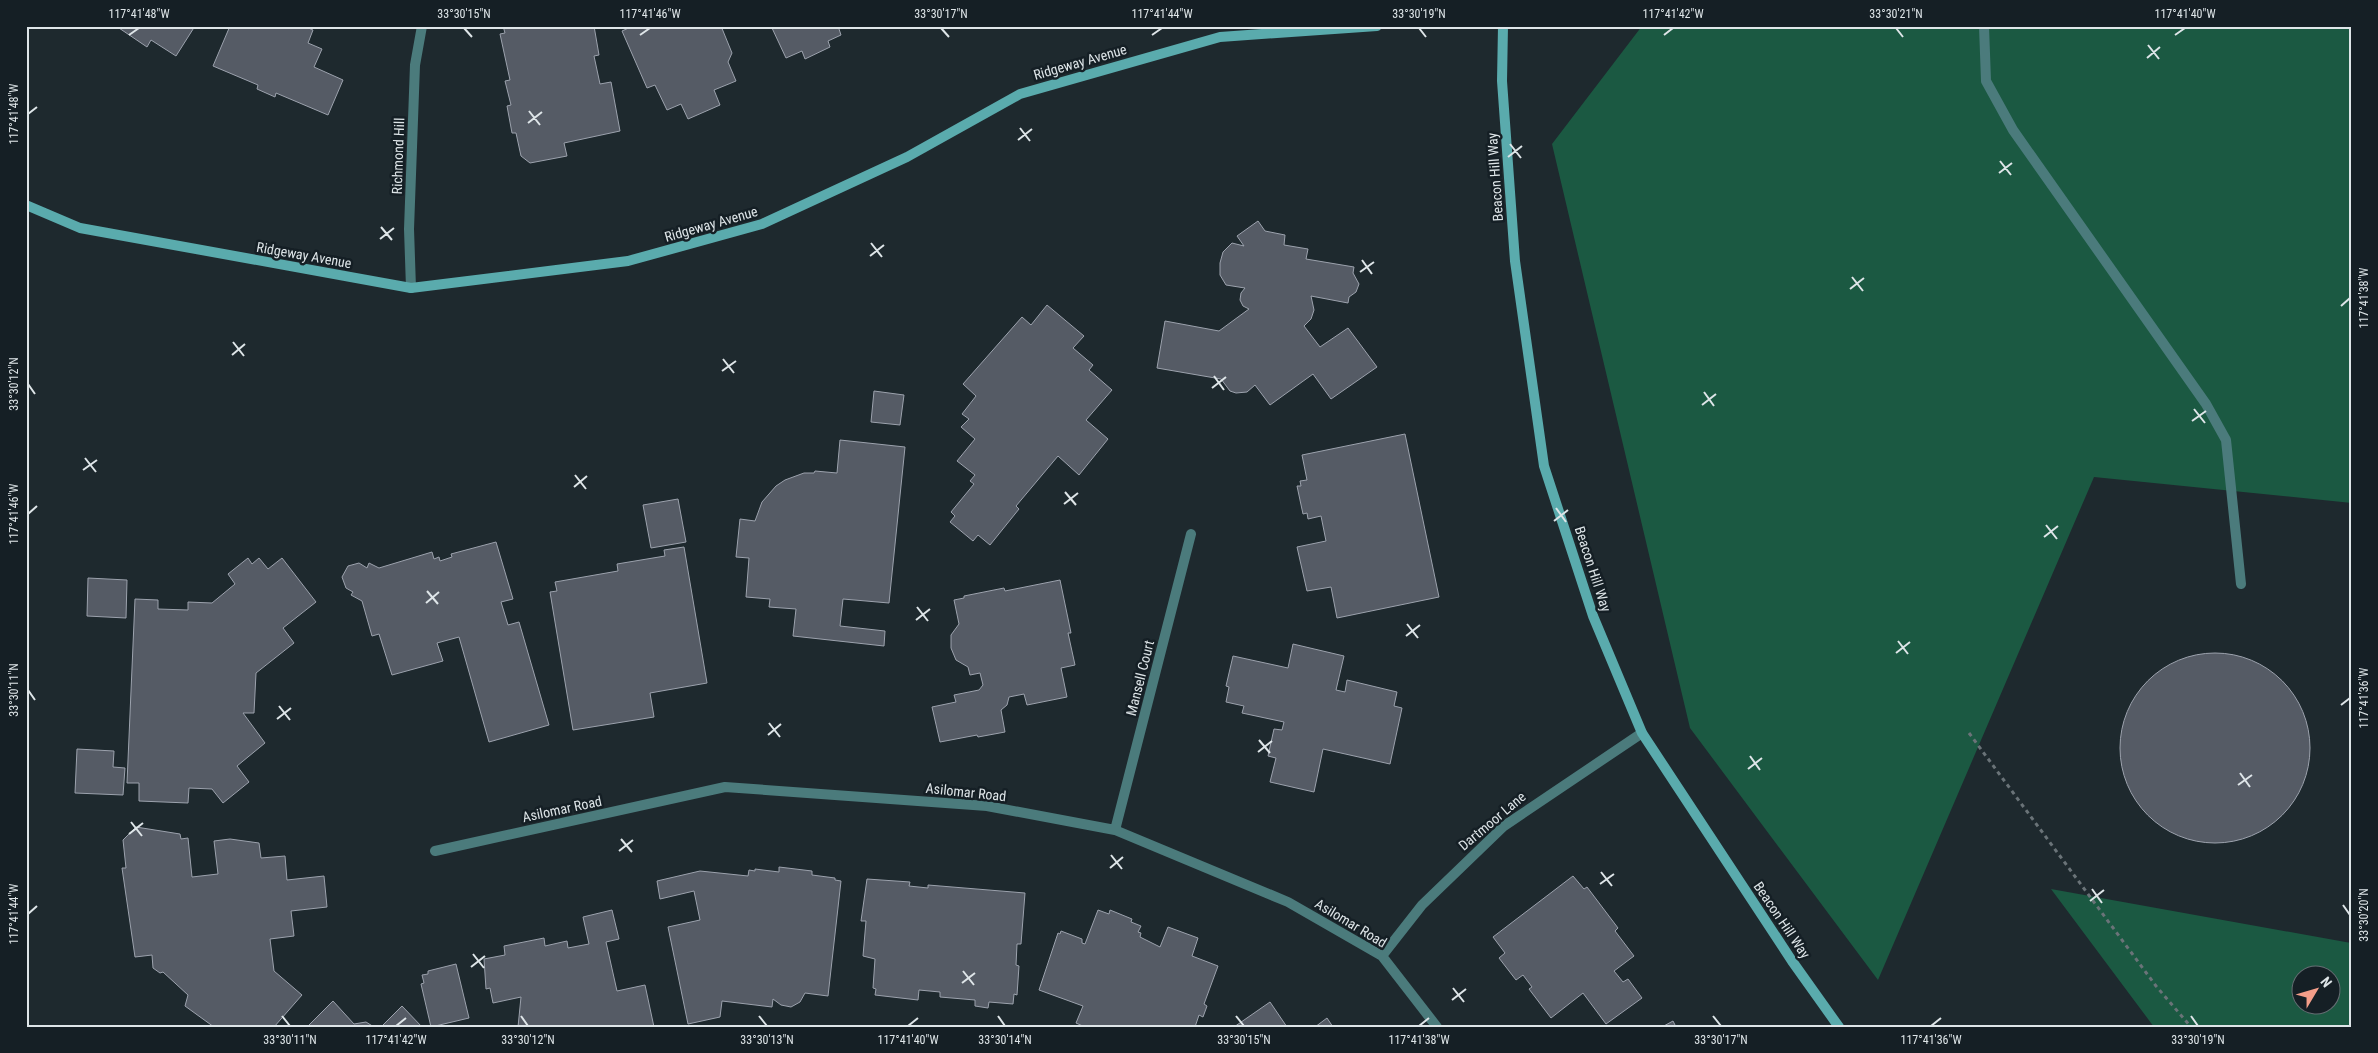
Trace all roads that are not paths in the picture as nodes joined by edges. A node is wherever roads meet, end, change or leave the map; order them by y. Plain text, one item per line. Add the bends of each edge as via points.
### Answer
1 (422, 26) edge
2 (1377, 26) edge
3 (1503, 26) edge
4 (1984, 26) edge
5 (26, 204) edge
6 (412, 288) junction
7 (1191, 534) dead end
8 (2241, 584) dead end
9 (1642, 733) junction
10 (1115, 830) junction
11 (435, 851) dead end
12 (1382, 956) junction
13 (1436, 1027) edge
14 (1839, 1027) edge

1 - 6 street, Richmond Hill via 415,65 409,230
2 - 6 street, Ridgeway Avenue via 1220,37 1020,94 907,157 762,224 628,261
3 - 9 street, Beacon Hill Way via 1502,81 1514,261 1544,466 1593,616
4 - 8 street via 1986,81 2013,130 2206,404 2226,440
5 - 6 street, Ridgeway Avenue via 80,228
7 - 10 street, Mansell Court
9 - 12 street, Dartmoor Lane via 1504,826 1422,904
9 - 14 street, Beacon Hill Way
10 - 11 street, Asilomar Road via 987,806 725,787
10 - 12 street, Asilomar Road via 1288,902
12 - 13 street, Asilomar Road

